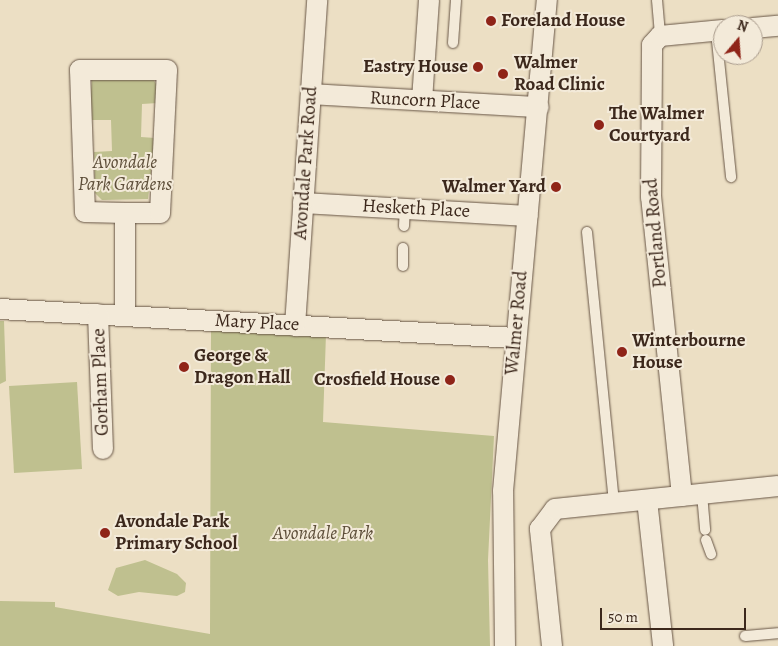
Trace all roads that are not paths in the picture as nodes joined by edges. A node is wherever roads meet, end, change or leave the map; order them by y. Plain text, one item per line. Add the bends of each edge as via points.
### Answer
1 (317, 0) edge
2 (429, 0) edge
3 (456, 0) edge
4 (547, 0) edge
5 (657, 0) edge
6 (778, 26) edge
7 (763, 27) edge
8 (713, 32) edge
9 (660, 36) junction
10 (453, 43) dead end
11 (723, 65) edge
12 (310, 94) junction
13 (422, 100) junction
14 (539, 107) junction
15 (731, 177) dead end
16 (303, 203) junction
17 (125, 213) junction
18 (528, 216) junction
19 (587, 232) dead end
20 (404, 248) dead end
21 (403, 266) dead end
22 (0, 309) edge
23 (98, 314) junction
24 (125, 316) junction
25 (295, 326) junction
26 (515, 338) junction
27 (103, 449) dead end
28 (778, 486) edge
29 (692, 495) junction
30 (648, 500) junction
31 (614, 503) junction
32 (711, 554) dead end
33 (778, 633) edge
34 (745, 636) dead end
35 (505, 646) edge
36 (552, 646) edge
37 (662, 646) edge

1 - 12 street, Avondale Park Road
2 - 13 street
3 - 10 lane
4 - 14 street, Walmer Road
5 - 9 lane
6 - 7 street
8 - 9 street
9 - 29 street, Portland Road via 652,45 651,197
11 - 15 lane
12 - 13 street, Runcorn Place
12 - 16 street, Avondale Park Road
13 - 14 street, Runcorn Place
14 - 18 street, Walmer Road
16 - 18 street, Hesketh Place via 404,217
16 - 25 street, Avondale Park Road
17 - 17 street via 85,212 80,70 167,70 160,213
17 - 24 street
18 - 26 street, Walmer Road
19 - 31 lane
20 - 21 lane
22 - 23 street, Mary Place
23 - 24 street, Mary Place
23 - 27 street, Gorham Place
24 - 25 street, Mary Place
25 - 26 street, Mary Place
26 - 35 street, Walmer Road via 502,491
28 - 29 street
29 - 30 street
29 - 32 lane
30 - 31 street
30 - 37 street
31 - 36 street via 554,509 540,529
33 - 34 lane

